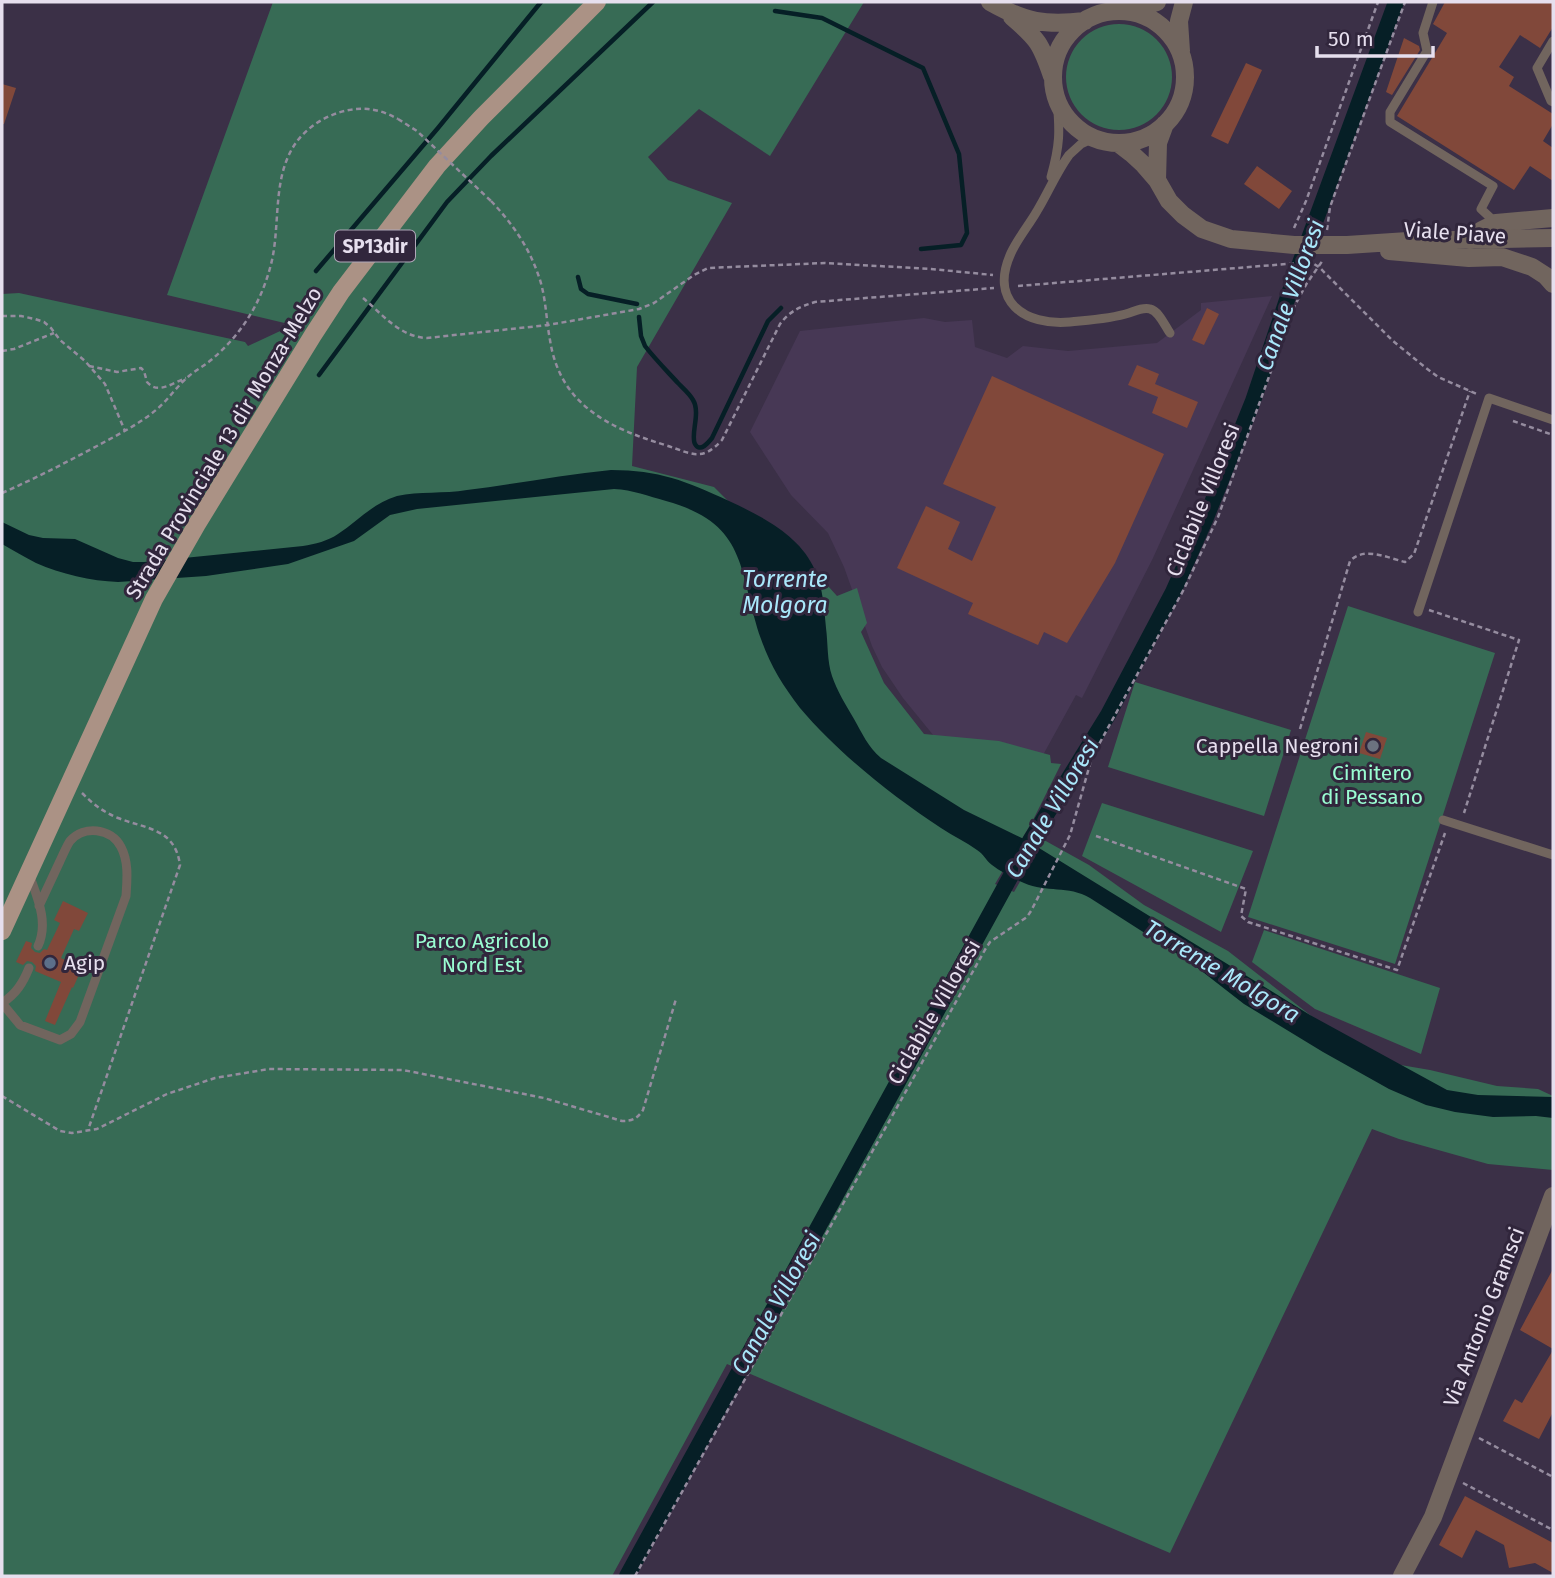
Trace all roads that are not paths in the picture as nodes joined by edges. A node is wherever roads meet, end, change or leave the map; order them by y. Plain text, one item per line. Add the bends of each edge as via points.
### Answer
1 (597, 2) edge
2 (1157, 2) edge
3 (1184, 2) edge
4 (1433, 2) edge
5 (997, 6) edge
6 (1118, 12) junction
7 (1085, 21) junction
8 (1553, 41) edge
9 (1182, 58) junction
10 (1053, 80) junction
11 (1057, 99) junction
12 (1553, 102) edge
13 (1165, 124) junction
14 (1094, 138) junction
15 (1118, 143) junction
16 (1157, 180) junction
17 (1046, 192) junction
18 (1553, 218) edge
19 (1496, 223) junction
20 (1553, 238) edge
21 (1470, 240) junction
22 (1347, 246) junction
23 (1553, 284) edge
24 (1170, 333) dead end
25 (1553, 420) edge
26 (1419, 609) road end
27 (1446, 821) road end
28 (1553, 855) edge
29 (28, 872) junction
30 (39, 906) junction
31 (2, 931) edge
32 (38, 946) dead end
33 (29, 968) dead end
34 (1552, 1204) edge
35 (1402, 1576) edge

1 - 29 main road, Strada Provinciale 13 dir Monza-Melzo / SP13dir via 446,156 341,292 154,599
2 - 6 street
3 - 9 street via 1178,26
4 - 19 lane via 1423,33 1427,51 1390,112 1390,122 1493,187 1481,209
5 - 7 street via 1043,23
5 - 10 street via 1039,43
6 - 7 street
6 - 9 street via 1155,22 1176,44
7 - 10 street via 1061,46
8 - 12 lane via 1537,68
9 - 13 street via 1183,92
10 - 11 street
11 - 14 street via 1070,121
11 - 17 lane via 1059,145
13 - 15 street via 1142,139
13 - 16 street via 1158,144
14 - 15 street
14 - 17 lane via 1069,155
15 - 16 street
16 - 22 street via 1175,208 1202,229 1231,239
17 - 24 lane via 1012,251 1004,276 1014,308 1050,323 1150,309
18 - 19 street
19 - 21 street
20 - 21 street
21 - 22 street
22 - 23 street, Viale Piave via 1408,254 1502,257 1532,267
25 - 26 lane via 1489,398
27 - 28 lane
29 - 30 lane
29 - 31 main road, Strada Provinciale 13 dir Monza-Melzo / SP13dir
30 - 32 lane via 43,922
30 - 33 lane via 68,843 79,833 93,829 121,845 126,896 80,1022 60,1040 20,1025 2,1003 19,989
34 - 35 street, Via Antonio Gramsci via 1433,1517

